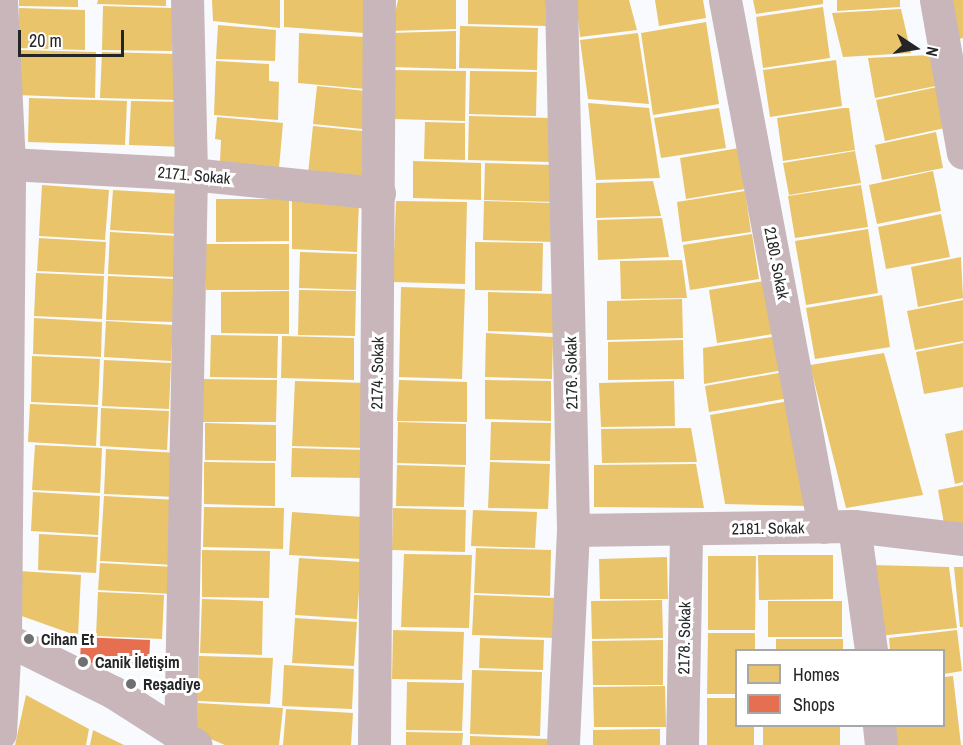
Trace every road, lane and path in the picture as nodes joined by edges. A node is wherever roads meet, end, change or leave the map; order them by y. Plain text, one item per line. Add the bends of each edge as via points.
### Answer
1 (1, 0) edge
2 (187, 0) edge
3 (379, 0) edge
4 (561, 0) edge
5 (725, 0) edge
6 (936, 0) edge
7 (963, 153) edge
8 (9, 164) junction
9 (191, 174) junction
10 (379, 193) junction
11 (839, 526) junction
12 (573, 530) junction
13 (686, 530) junction
14 (963, 539) edge
15 (3, 637) edge
16 (870, 649) edge
17 (879, 727) edge
18 (0, 733) edge
19 (186, 741) edge
20 (374, 745) edge
21 (563, 745) edge
22 (682, 745) edge
23 (881, 745) edge

1 - 8 street
2 - 9 street
3 - 10 street, 2174. Sokak
4 - 12 street, 2176. Sokak
5 - 11 street, 2180. Sokak
6 - 7 street
8 - 9 street, 2171. Sokak
8 - 15 street
9 - 10 street, 2171. Sokak
9 - 19 street
10 - 20 street, 2174. Sokak
11 - 13 street, 2181. Sokak
11 - 14 street, 2181. Sokak
11 - 16 street, 2180. Sokak
12 - 13 street, 2181. Sokak
12 - 21 street, 2176. Sokak
13 - 22 street, 2178. Sokak
15 - 18 street
15 - 19 street via 113,692
17 - 23 street

